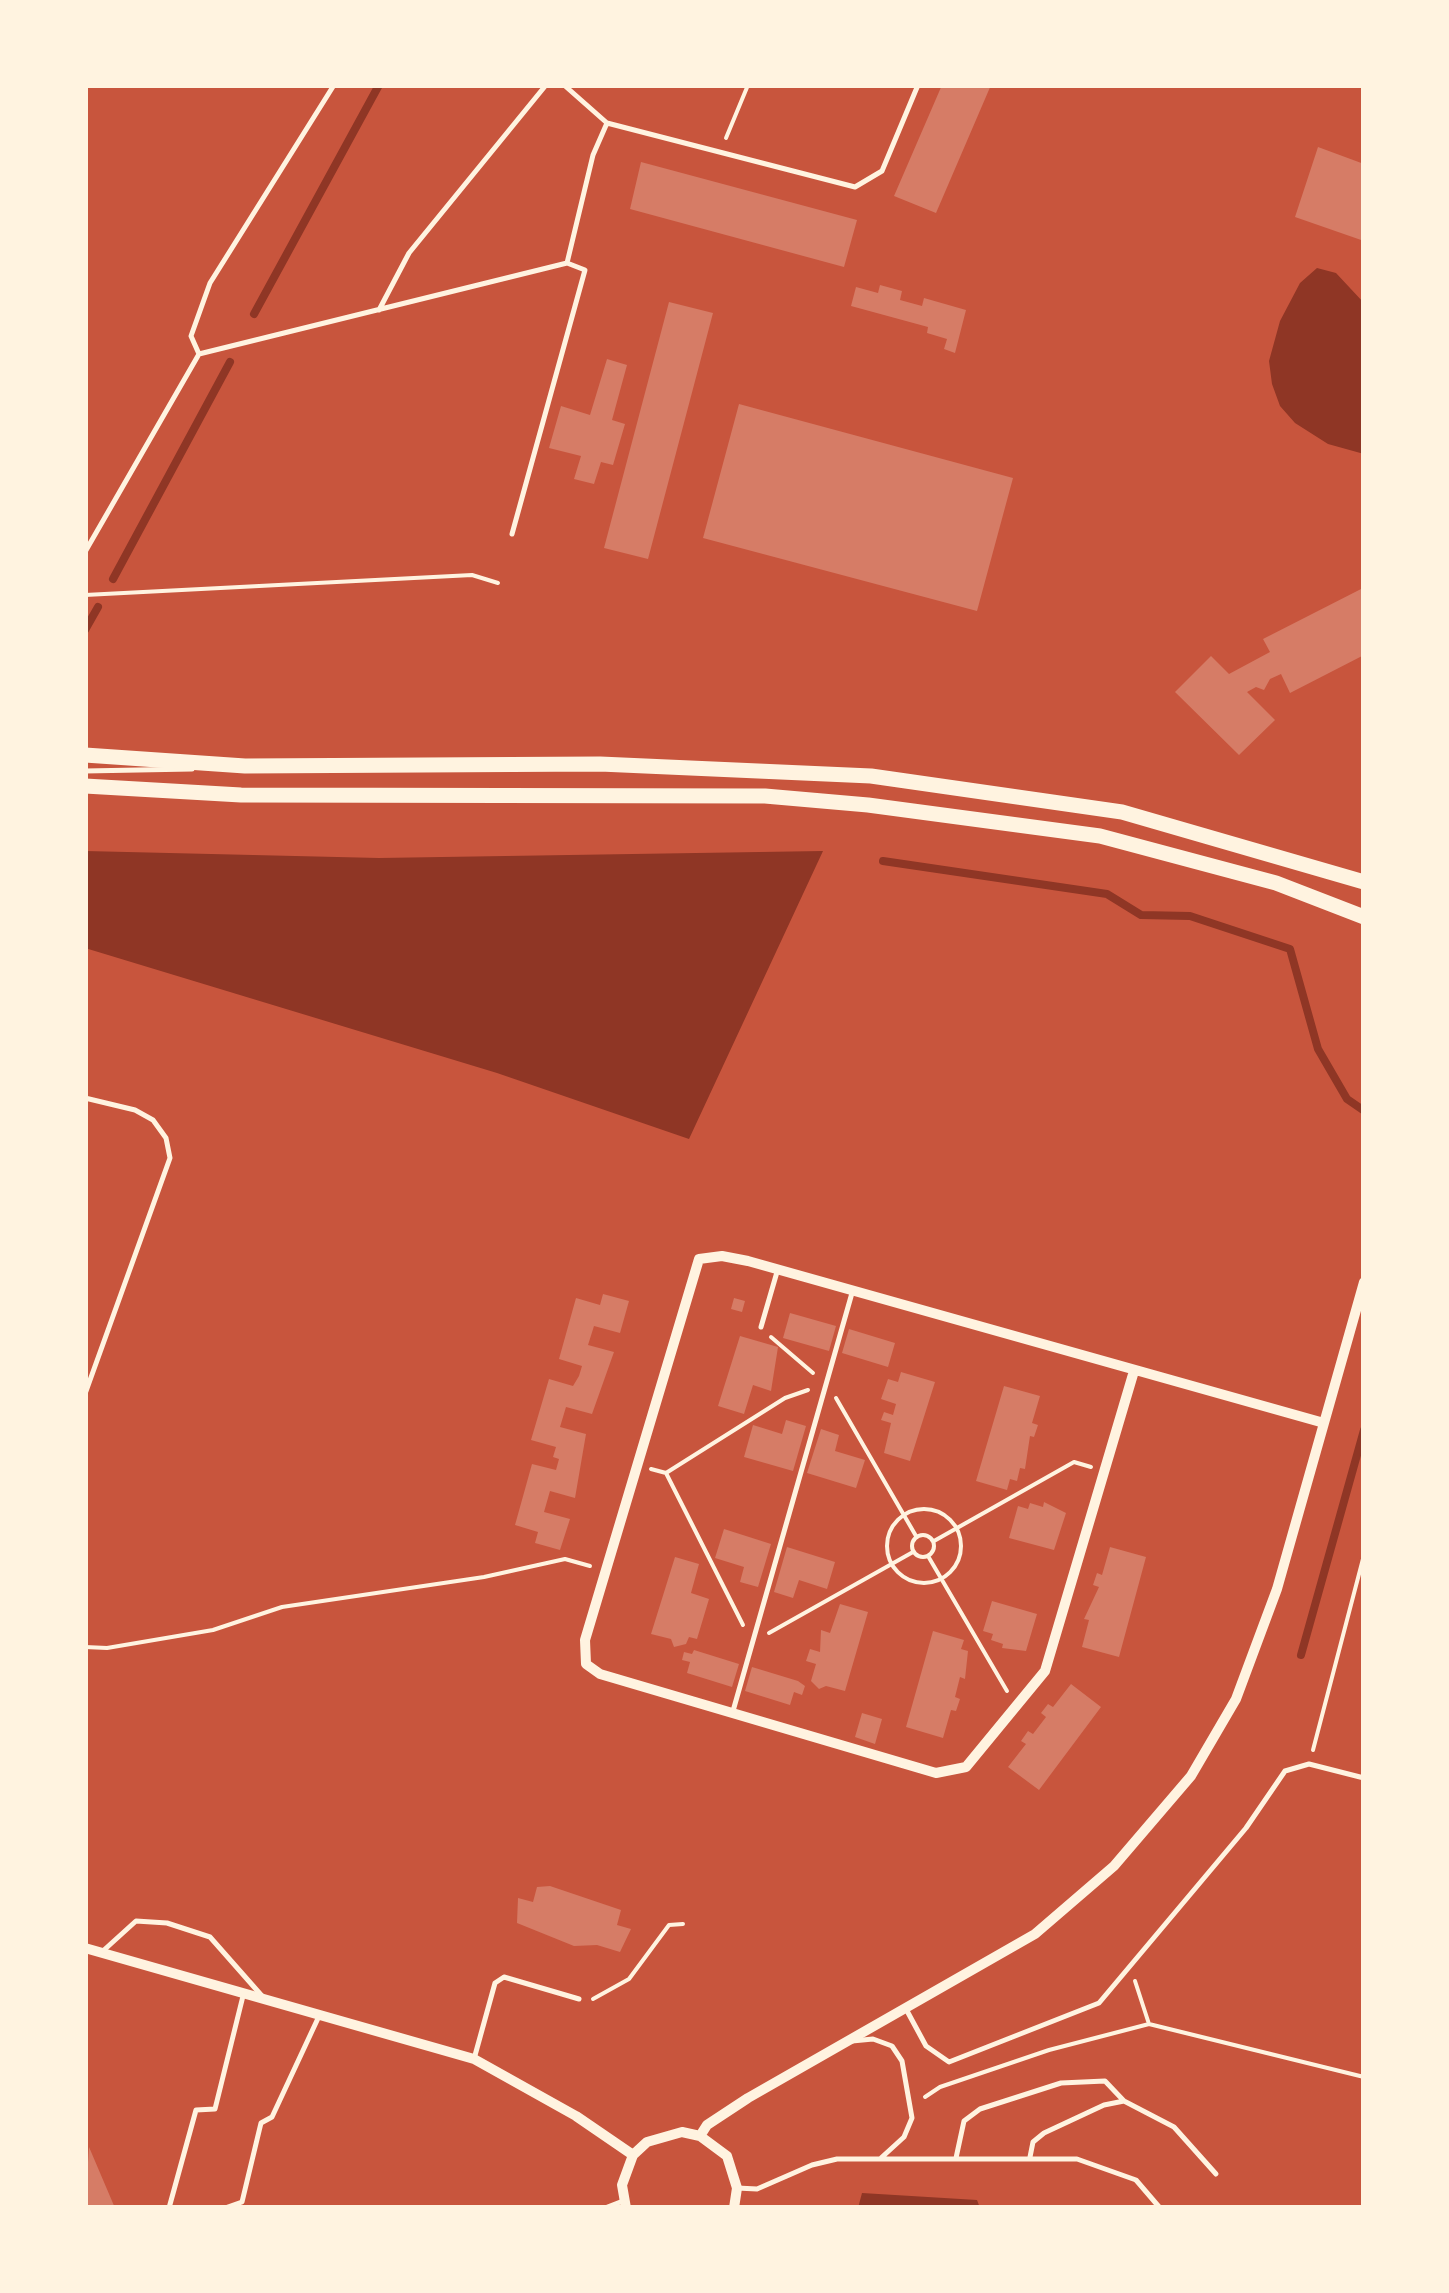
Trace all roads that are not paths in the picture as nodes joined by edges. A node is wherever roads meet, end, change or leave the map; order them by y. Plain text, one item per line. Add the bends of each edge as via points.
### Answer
1 (334, 85) edge
2 (546, 85) edge
3 (564, 85) edge
4 (918, 85) edge
5 (607, 123) junction
6 (568, 263) junction
7 (379, 310) junction
8 (199, 354) junction
9 (512, 534) dead end
10 (85, 552) edge
11 (85, 755) edge
12 (244, 766) junction
13 (85, 772) edge
14 (85, 786) edge
15 (1364, 882) edge
16 (1364, 917) edge
17 (85, 1098) edge
18 (778, 1269) junction
19 (1364, 1282) edge
20 (853, 1290) junction
21 (761, 1326) road end
22 (1134, 1371) junction
23 (85, 1394) edge
24 (1324, 1423) junction
25 (732, 1713) junction
26 (1364, 1778) edge
27 (85, 1948) edge
28 (101, 1953) junction
29 (244, 1993) junction
30 (264, 1998) junction
31 (579, 1998) road end
32 (906, 2009) junction
33 (320, 2014) junction
34 (849, 2042) junction
35 (474, 2059) junction
36 (1124, 2101) junction
37 (700, 2136) junction
38 (634, 2155) junction
39 (1030, 2157) junction
40 (881, 2158) junction
41 (956, 2158) junction
42 (1216, 2174) dead end
43 (737, 2188) junction
44 (624, 2204) edge
45 (168, 2208) edge
46 (224, 2208) edge
47 (605, 2208) edge
48 (734, 2208) edge
49 (1160, 2208) edge

1 - 8 lane via 210,283 191,336
2 - 7 lane via 409,252
3 - 5 lane
4 - 5 lane via 882,171 854,187
5 - 6 lane
6 - 7 lane
6 - 9 lane via 585,270
7 - 8 lane
8 - 10 lane
11 - 12 main road
12 - 13 lane
12 - 15 main road via 600,764 871,776 1122,812
14 - 16 main road via 241,795 746,796 868,805 1100,836 1276,884
17 - 23 lane via 153,1120 170,1158
18 - 20 street
18 - 21 lane
18 - 25 street via 722,1256 699,1258 585,1640 586,1664 600,1674
19 - 24 street
20 - 22 street
20 - 25 lane
22 - 24 street
22 - 25 street via 1045,1671 966,1767 936,1774
24 - 32 street via 1277,1589 1236,1698 1191,1776 1114,1866 1035,1934
26 - 32 lane via 1309,1764 1285,1771 1246,1828 1098,2003 949,2062 926,2046
27 - 28 street
28 - 29 street
28 - 30 lane via 136,1921 168,1922 210,1937
29 - 30 street
29 - 45 lane via 215,2109 196,2110
30 - 33 street
31 - 35 lane via 504,1978 495,1983
32 - 34 street
33 - 35 street
33 - 46 lane via 272,2118 262,2123 242,2202
34 - 37 street via 748,2098
34 - 40 lane via 892,2046 902,2061 912,2118 904,2137
35 - 38 street
36 - 39 lane via 1044,2133
36 - 41 lane via 1105,2082 1061,2082 980,2108 964,2121
36 - 42 lane via 1174,2127
37 - 38 street via 664,2134
37 - 43 street via 726,2156
38 - 44 street via 622,2185
39 - 41 lane
39 - 49 lane via 1114,2168 1136,2180
40 - 41 lane
40 - 43 lane via 837,2159 757,2189
43 - 48 street
44 - 47 lane

